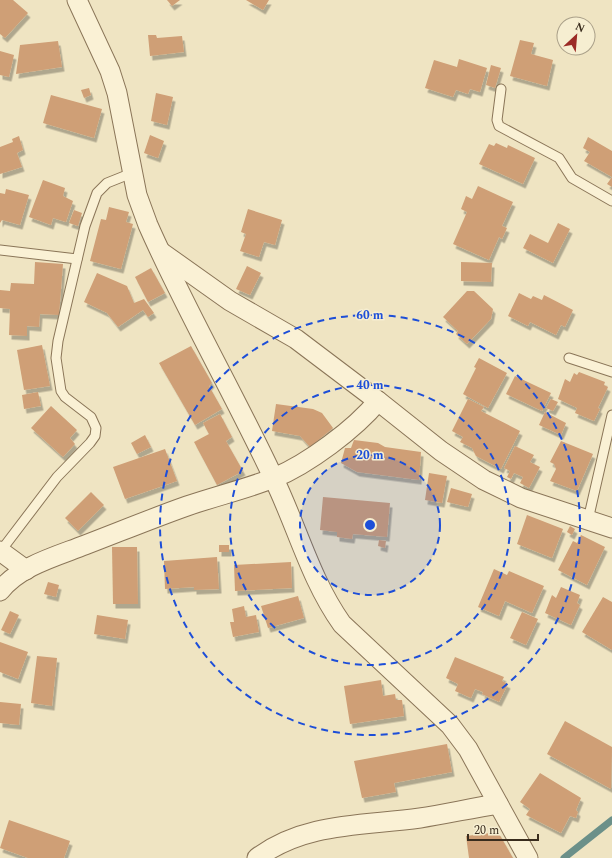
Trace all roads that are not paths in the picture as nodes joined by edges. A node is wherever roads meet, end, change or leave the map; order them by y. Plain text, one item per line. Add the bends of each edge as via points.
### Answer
1 (78, 0) edge
2 (501, 89) dead end
3 (132, 174) junction
4 (612, 201) edge
5 (0, 250) edge
6 (160, 252) junction
7 (77, 259) junction
8 (569, 358) dead end
9 (612, 372) edge
10 (378, 401) junction
11 (612, 415) edge
12 (274, 478) junction
13 (588, 520) junction
14 (612, 528) edge
15 (0, 551) edge
16 (26, 570) junction
17 (0, 591) edge
18 (498, 804) junction
19 (257, 858) edge
20 (528, 858) edge

1 - 3 street via 117,93
2 - 4 lane via 497,120 499,126 554,154 566,165 572,178
3 - 6 street via 137,195
3 - 7 lane via 107,183 97,193
5 - 7 lane
6 - 10 street via 230,301 296,339
6 - 12 street
7 - 15 lane via 56,358 61,391 91,417 96,428 95,436 58,477
8 - 9 lane
10 - 12 street via 364,418 345,434
10 - 13 street via 441,451 484,480 522,498
11 - 13 lane
12 - 16 street via 186,507
12 - 18 street via 330,608 342,624 450,725 468,749
13 - 14 street
15 - 16 street
16 - 17 street via 14,577
18 - 19 street via 420,818 330,827 301,834 269,849
18 - 20 street

